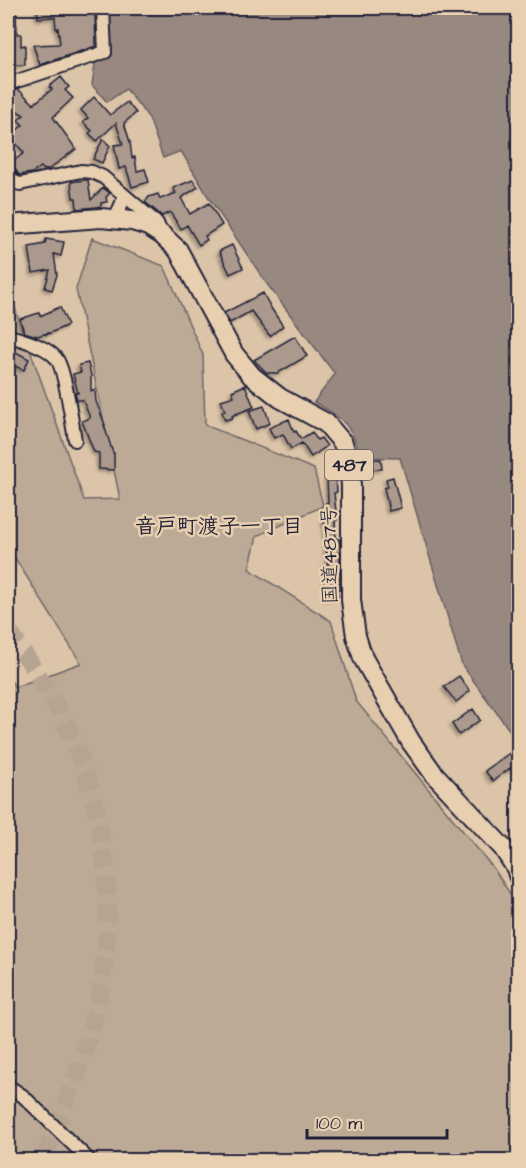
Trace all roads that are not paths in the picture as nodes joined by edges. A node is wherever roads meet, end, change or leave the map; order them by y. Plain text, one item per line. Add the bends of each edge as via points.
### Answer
1 (103, 8) edge
2 (8, 84) edge
3 (8, 174) edge
4 (125, 195) junction
5 (115, 219) junction
6 (8, 225) edge
7 (162, 235) junction
8 (10, 336) dead end
9 (75, 440) dead end
10 (519, 875) edge
11 (8, 1086) edge
12 (90, 1161) edge

1 - 2 street via 105,52
3 - 4 street via 20,184 92,172
4 - 5 street
4 - 7 street via 157,223
5 - 6 highway, 国道487号 / 487
5 - 7 highway, 国道487号 / 487 via 148,226
7 - 10 highway, 国道487号 / 487 via 178,250 234,354 252,375 280,398 326,423 343,443 351,485 351,600 363,658 434,774 502,848
8 - 9 street via 43,347 58,359
11 - 12 street

